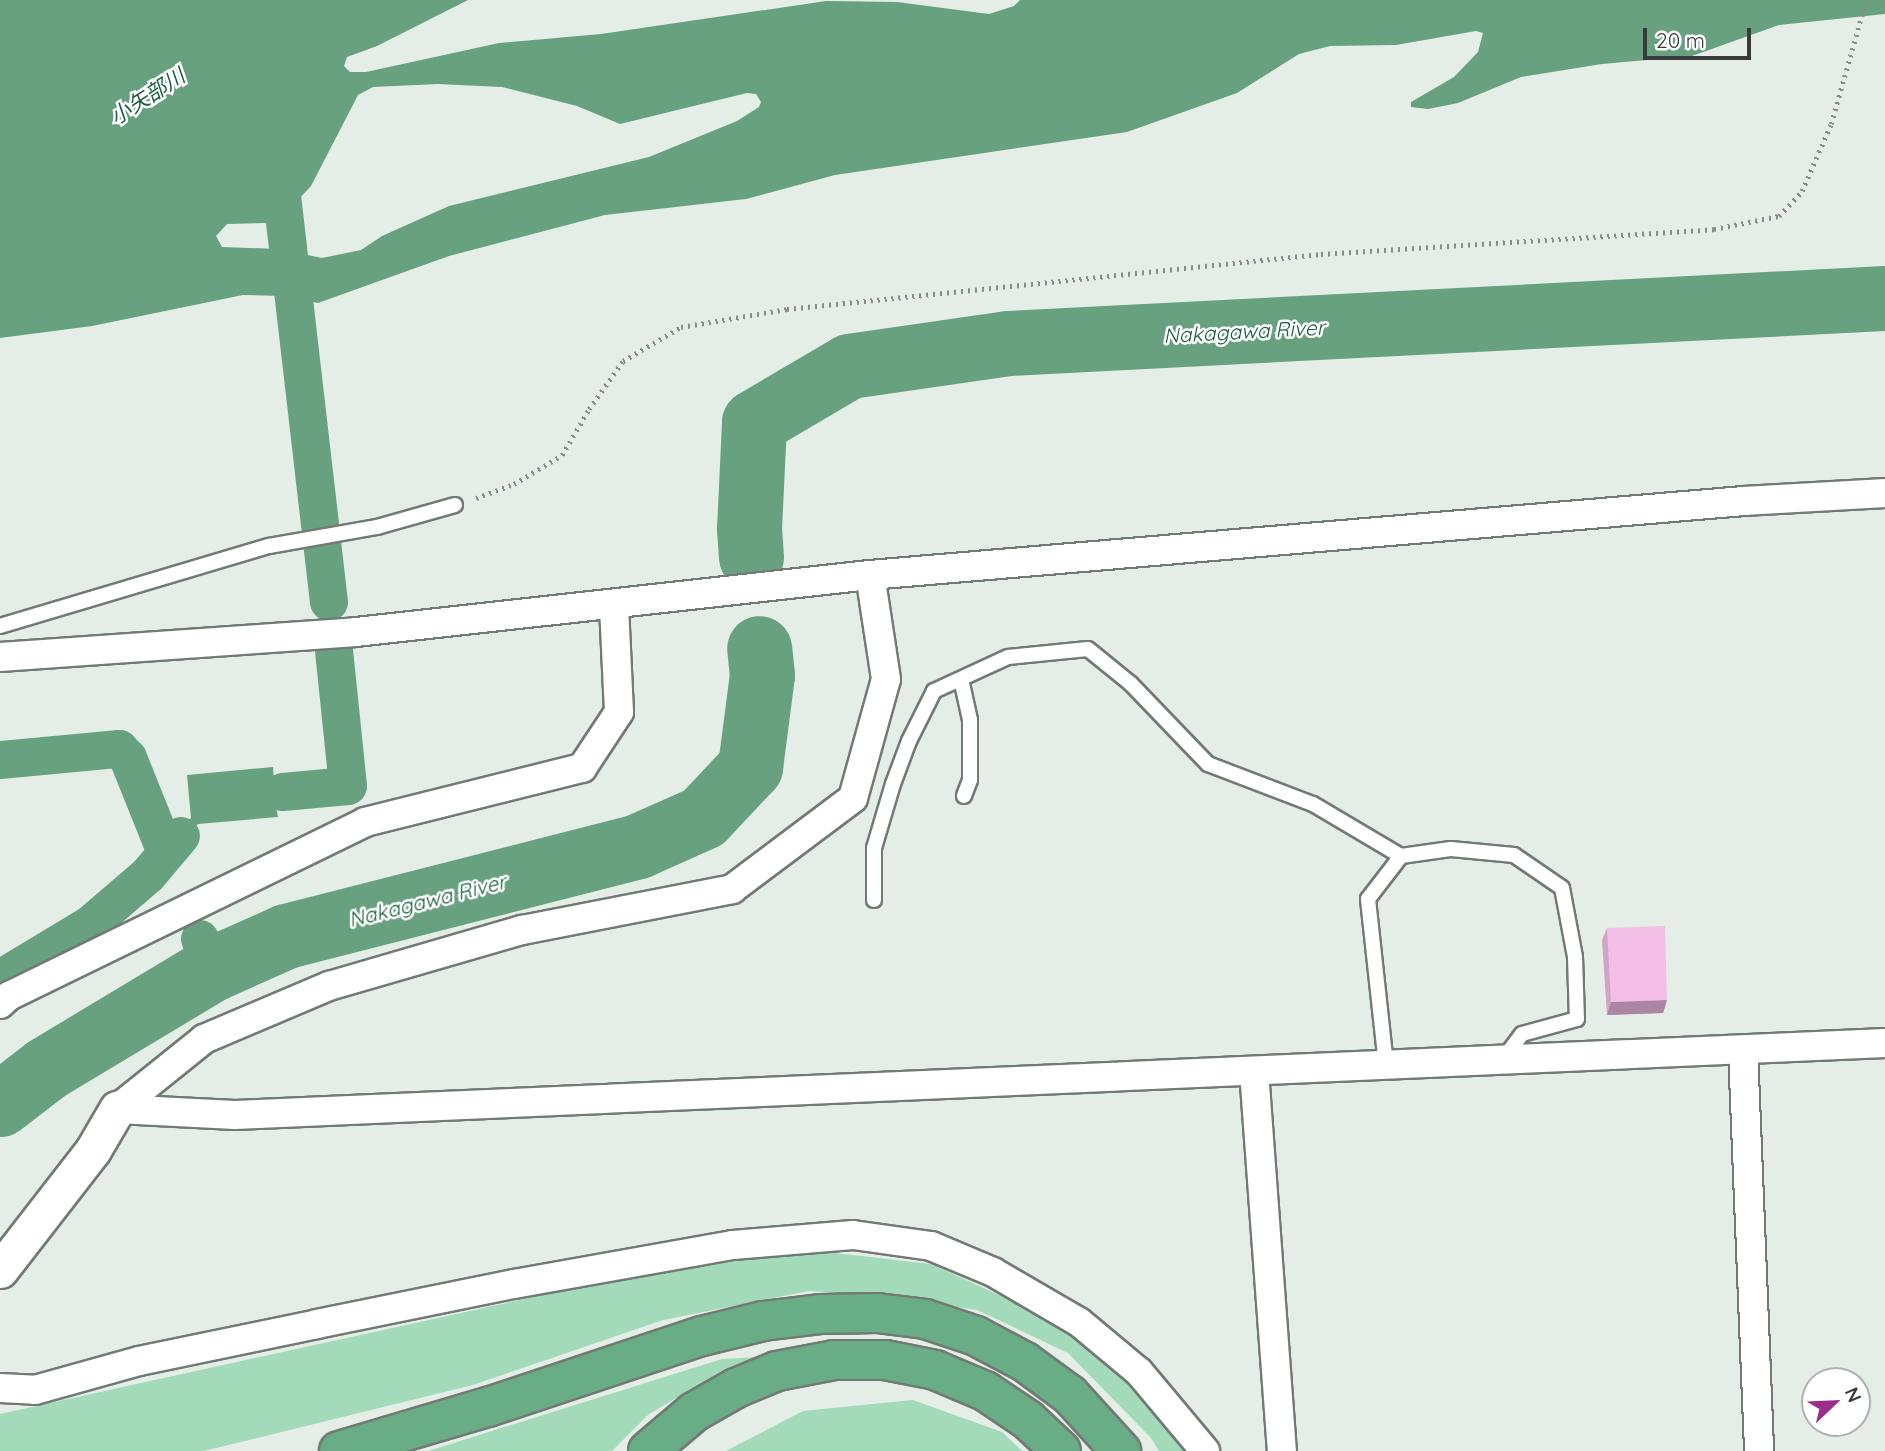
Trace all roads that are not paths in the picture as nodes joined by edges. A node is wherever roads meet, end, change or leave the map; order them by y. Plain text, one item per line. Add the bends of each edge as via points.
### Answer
1 (1885, 493) edge
2 (456, 505) road end
3 (870, 575) junction
4 (614, 606) junction
5 (0, 626) edge
6 (0, 657) edge
7 (961, 679) junction
8 (964, 796) dead end
9 (1401, 856) junction
10 (873, 900) dead end
11 (0, 1004) edge
12 (1885, 1043) edge
13 (1743, 1050) junction
14 (1502, 1060) junction
15 (1385, 1065) junction
16 (1254, 1071) junction
17 (117, 1109) junction
18 (0, 1270) edge
19 (0, 1388) edge
20 (339, 1451) edge
21 (648, 1451) edge
22 (1061, 1451) edge
23 (1121, 1451) edge
24 (1205, 1451) edge
25 (1282, 1451) edge
26 (1759, 1451) edge

1 - 3 street
2 - 5 lane via 377,527 269,546
3 - 4 street
3 - 17 street via 886,679 853,798 732,889 522,930 329,986 204,1040
4 - 6 street via 356,632
4 - 11 street via 619,712 582,768 365,822
7 - 8 lane via 970,720 970,780
7 - 9 lane via 1008,657 1088,649 1131,684 1208,764 1313,804
7 - 10 lane via 934,691 909,741 874,848
9 - 14 lane via 1451,849 1514,855 1562,888 1575,957 1577,1019 1522,1034
9 - 15 lane via 1368,899
12 - 13 street
13 - 14 street
13 - 26 street
14 - 15 street
15 - 16 street
16 - 17 street via 235,1115
16 - 25 street
17 - 18 street via 93,1150
19 - 24 street via 35,1390 153,1359 651,1259 733,1245 853,1235 930,1247 993,1272 1079,1322 1139,1372
20 - 23 highway via 702,1336 763,1321 877,1313 976,1336 1025,1362 1070,1395
21 - 22 highway via 694,1412 777,1371 834,1360 885,1360 935,1370 985,1391 1028,1420

